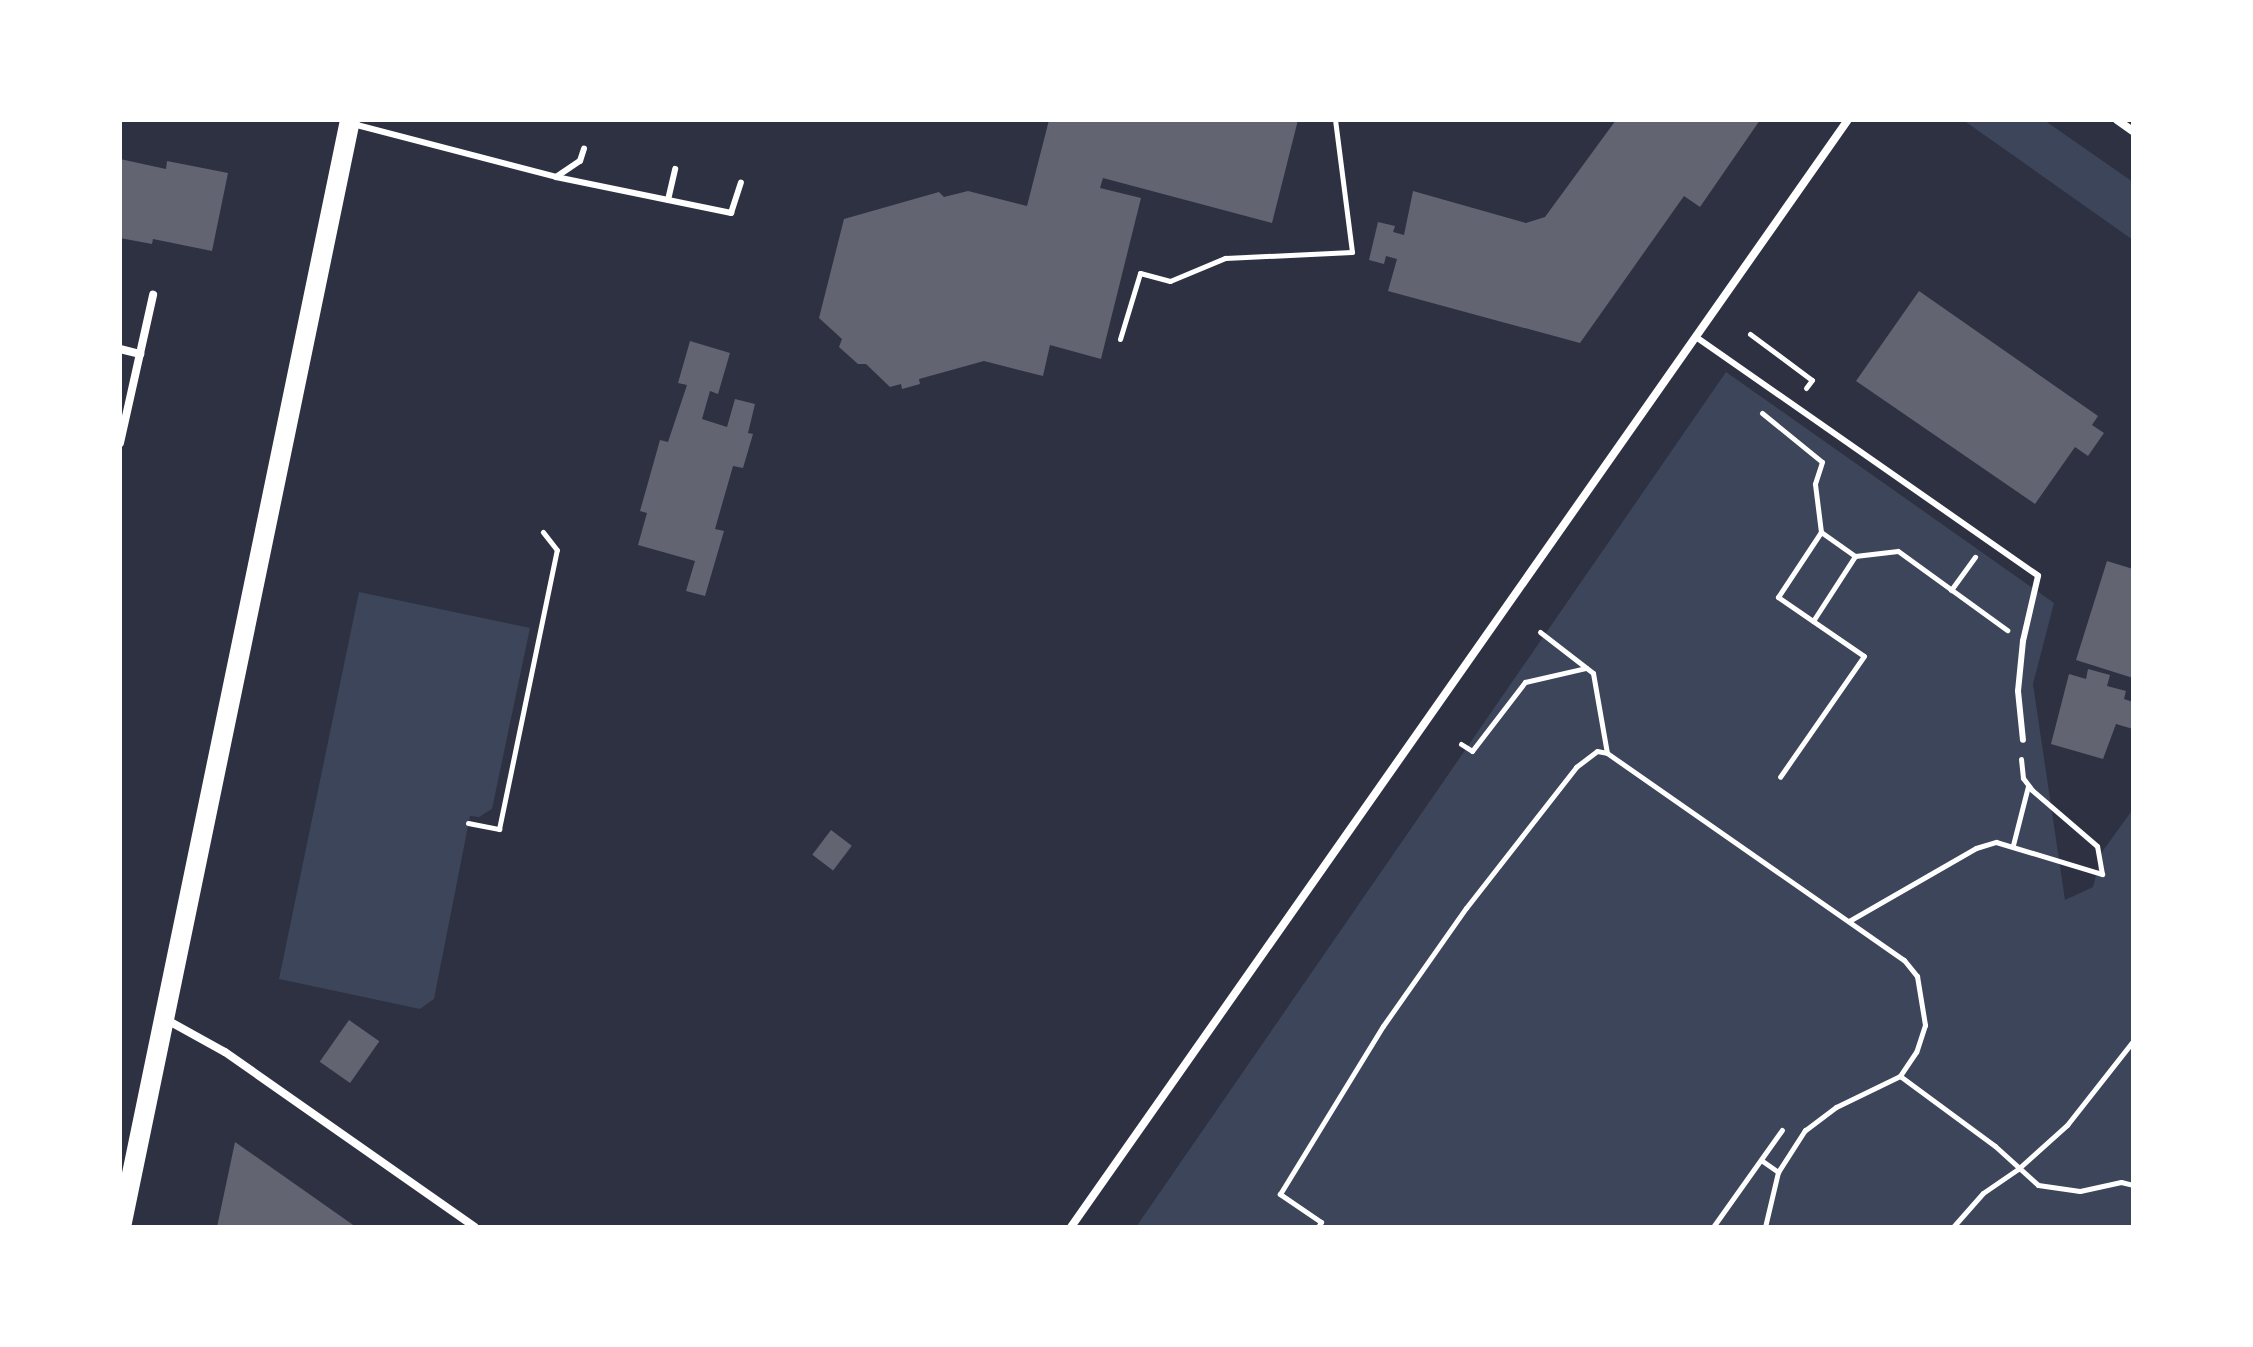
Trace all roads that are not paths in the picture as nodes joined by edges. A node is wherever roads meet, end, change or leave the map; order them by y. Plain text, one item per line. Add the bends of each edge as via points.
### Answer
1 (1848, 120) edge
2 (2117, 120) edge
3 (346, 121) edge
4 (2133, 131) edge
5 (584, 149) dead end
6 (675, 169) dead end
7 (556, 177) junction
8 (741, 183) dead end
9 (668, 200) junction
10 (153, 295) dead end
11 (1696, 337) junction
12 (120, 349) edge
13 (140, 354) junction
14 (120, 443) edge
15 (2023, 740) road end
16 (164, 1019) junction
17 (121, 1227) edge
18 (475, 1227) edge
19 (1071, 1227) edge

1 - 11 street
2 - 4 street
3 - 7 lane
3 - 16 main road
5 - 7 lane via 580,161
6 - 9 lane
7 - 9 lane
8 - 9 lane via 731,213
10 - 13 street
11 - 15 lane via 2038,576 2018,691
11 - 19 street
12 - 13 street
13 - 14 street
16 - 17 main road
16 - 18 street via 225,1052

